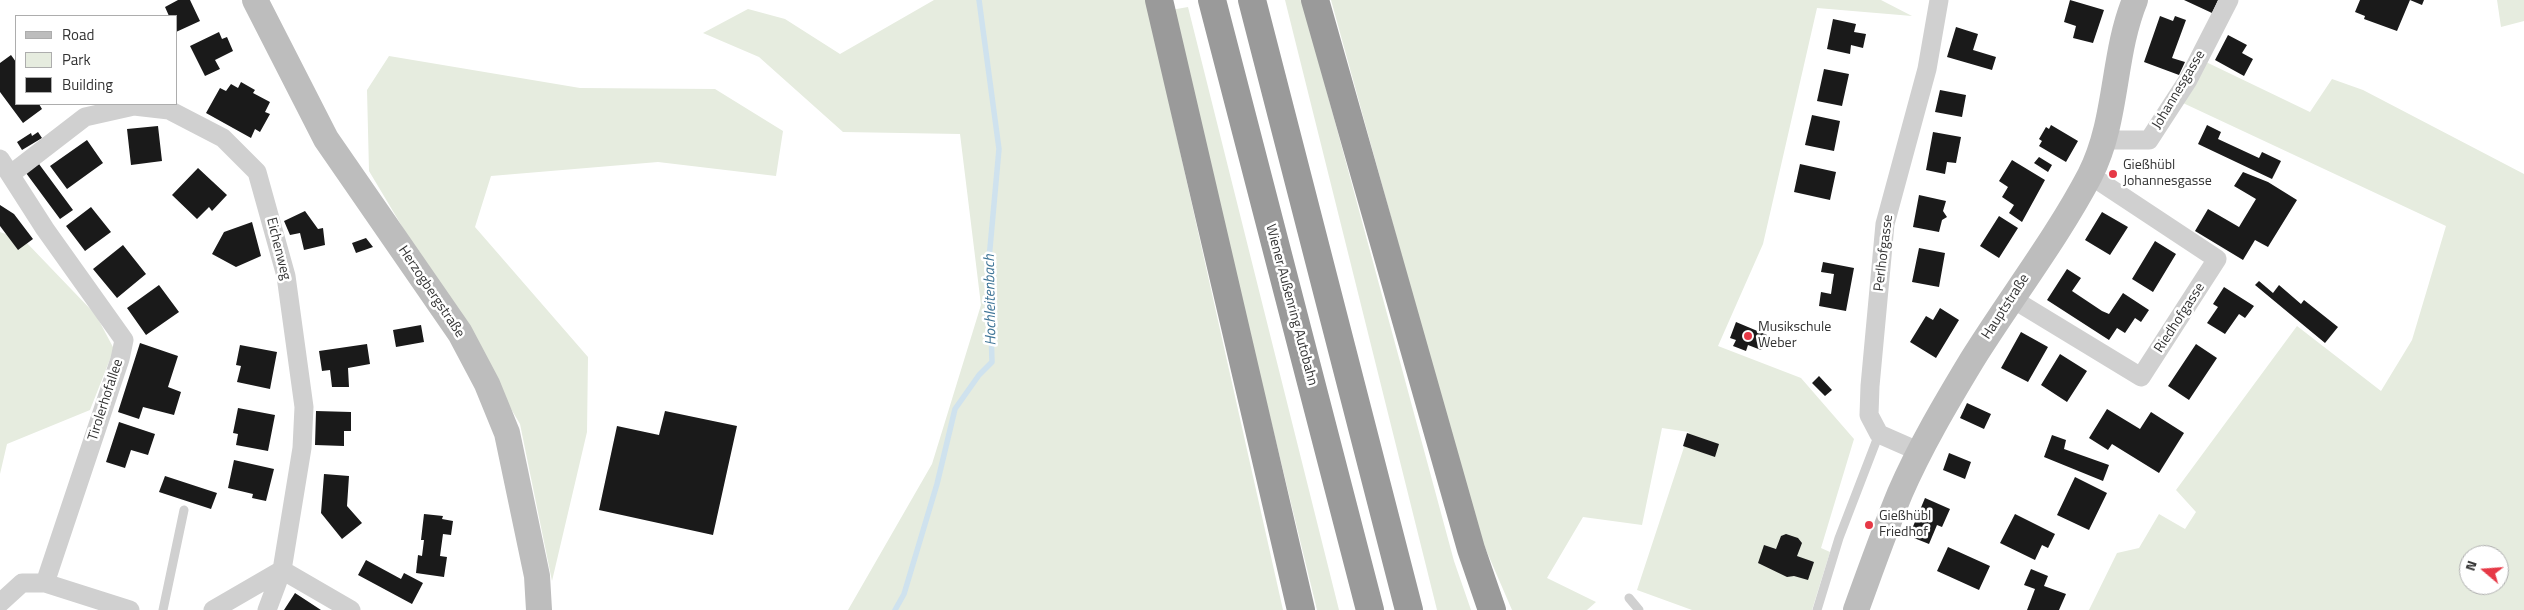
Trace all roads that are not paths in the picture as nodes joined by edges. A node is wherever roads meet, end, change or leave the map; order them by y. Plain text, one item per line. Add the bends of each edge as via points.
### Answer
1 (255, 0) edge
2 (1159, 0) edge
3 (1212, 0) edge
4 (1252, 0) edge
5 (1314, 0) edge
6 (1939, 0) edge
7 (2136, 0) edge
8 (2229, 0) edge
9 (2104, 140) junction
10 (6, 166) edge
11 (2090, 175) junction
12 (2011, 298) junction
13 (1879, 434) junction
14 (1920, 452) junction
15 (184, 510) dead end
16 (282, 570) junction
17 (46, 582) junction
18 (1629, 598) dead end
19 (0, 603) edge
20 (130, 610) edge
21 (163, 610) edge
22 (213, 610) edge
23 (267, 610) edge
24 (351, 610) edge
25 (539, 610) edge
26 (1301, 610) edge
27 (1370, 610) edge
28 (1409, 610) edge
29 (1492, 610) edge
30 (1639, 610) edge
31 (1816, 610) edge
32 (1856, 610) edge

1 - 25 main road, Herzogbergstraße via 326,140 460,333 488,384 509,442 537,576
2 - 26 highway
3 - 27 highway, Wiener Außenring Autobahn
4 - 28 highway
5 - 29 highway via 1471,550
6 - 13 street, Perlhofgasse via 1927,69 1885,224 1869,415
7 - 9 main road, Hauptstraße via 2125,24
8 - 9 street, Johannesgasse via 2188,80 2149,140
9 - 11 main road, Hauptstraße
10 - 16 street, Eichenweg via 85,117 134,106 169,110 223,138 257,172 286,276 304,407 302,448
10 - 17 street, Tirolerhofallee via 45,229 124,340
11 - 12 main road, Hauptstraße
11 - 12 street, Riedhofgasse via 2218,259 2141,377
12 - 14 main road, Hauptstraße
13 - 14 street
13 - 31 lane via 1839,538
14 - 32 main road, Hauptstraße via 1884,532
15 - 21 lane
16 - 22 street
16 - 23 street, Eichenweg
16 - 24 street
17 - 19 street via 22,583
17 - 20 street
18 - 30 lane

